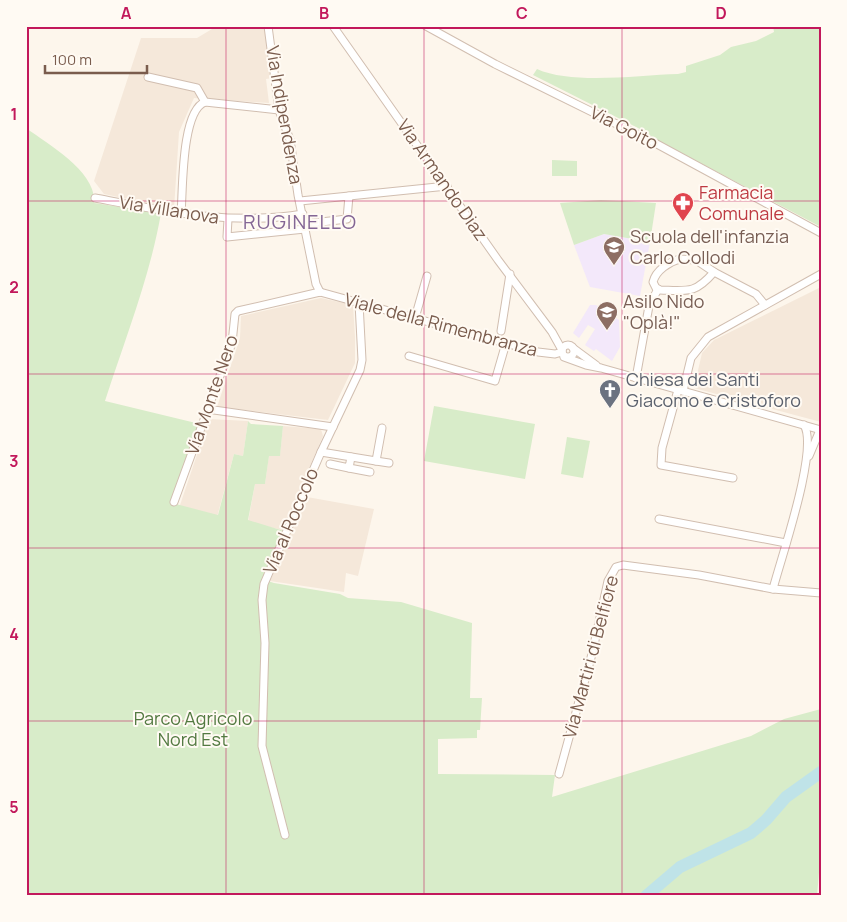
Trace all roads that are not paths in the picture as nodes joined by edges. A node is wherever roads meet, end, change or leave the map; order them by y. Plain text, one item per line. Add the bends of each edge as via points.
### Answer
1 (268, 26) edge
2 (333, 26) edge
3 (426, 26) edge
4 (148, 77) dead end
5 (205, 102) junction
6 (279, 110) junction
7 (447, 186) junction
8 (349, 196) junction
9 (95, 198) dead end
10 (300, 201) junction
11 (181, 214) junction
12 (303, 214) junction
13 (228, 219) junction
14 (305, 226) junction
15 (820, 233) edge
16 (714, 272) junction
17 (510, 274) junction
18 (821, 274) edge
19 (427, 276) dead end
20 (658, 290) junction
21 (320, 292) junction
22 (359, 303) junction
23 (765, 305) junction
24 (414, 318) junction
25 (501, 331) dead end
26 (552, 332) junction
27 (506, 343) junction
28 (572, 347) junction
29 (563, 353) junction
30 (409, 356) dead end
31 (601, 368) junction
32 (636, 378) junction
33 (681, 390) junction
34 (208, 410) junction
35 (804, 425) junction
36 (333, 427) junction
37 (382, 428) dead end
38 (820, 430) edge
39 (320, 452) junction
40 (351, 457) junction
41 (808, 459) junction
42 (376, 461) junction
43 (389, 463) dead end
44 (330, 464) dead end
45 (349, 468) junction
46 (370, 472) dead end
47 (733, 478) dead end
48 (174, 502) dead end
49 (659, 519) dead end
50 (786, 543) junction
51 (773, 589) junction
52 (821, 593) edge
53 (560, 774) dead end
54 (285, 835) dead end

1 - 6 street, Via Indipendenza
2 - 7 street, Via Armando Diaz
3 - 15 street, Via Goito via 502,68 655,143
4 - 5 street via 197,88
5 - 6 street
5 - 11 street via 197,108 188,131
6 - 10 street, Via Indipendenza via 290,140
7 - 8 street
7 - 17 street, Via Armando Diaz
8 - 10 street
8 - 14 street via 347,219
9 - 11 street, Via Villanova
10 - 12 street, Via Indipendenza
11 - 13 street, Via Villanova
12 - 13 street, Via Villanova
12 - 14 street, Via Indipendenza
13 - 14 street via 228,237
14 - 21 street, Via Indipendenza
16 - 20 street via 695,290
16 - 20 street via 696,260 675,261 654,276 653,284
16 - 23 street via 756,294
17 - 25 street
17 - 26 street, Via Armando Diaz
18 - 23 street
19 - 24 street
20 - 32 street via 649,306
21 - 22 street, Viale della Rimembranza
21 - 34 street, Via Monte Nero via 235,314 232,343
22 - 24 street, Viale della Rimembranza
22 - 36 street, Via al Roccolo via 362,360
23 - 33 street via 723,326 702,342 692,358
24 - 27 street, Viale della Rimembranza
26 - 28 street, Via Armando Diaz
26 - 29 street, Via Armando Diaz
27 - 29 street, Viale della Rimembranza via 552,354
27 - 30 street via 495,381
28 - 29 street via 565,346
28 - 29 street via 573,356
28 - 31 street, Via Armando Diaz
29 - 31 street, Via Armando Diaz via 586,366
31 - 32 street, Via Armando Diaz
32 - 33 street, Via Armando Diaz
33 - 35 street, Via Armando Diaz
33 - 47 street via 662,448 662,465
34 - 36 street
34 - 48 street, Via Monte Nero
35 - 38 street, Via Armando Diaz
35 - 41 street via 809,433
36 - 39 street, Via al Roccolo
37 - 42 street
38 - 41 street
39 - 40 street
39 - 54 street, Via al Roccolo via 265,578 262,600 265,643 262,746
40 - 42 street
40 - 45 street
41 - 50 street
42 - 43 street
44 - 45 street
45 - 46 street
49 - 50 street
50 - 51 street
51 - 52 street, Via Martiri di Belfiore
51 - 53 street, Via Martiri di Belfiore via 685,572 623,565 616,567 608,581

